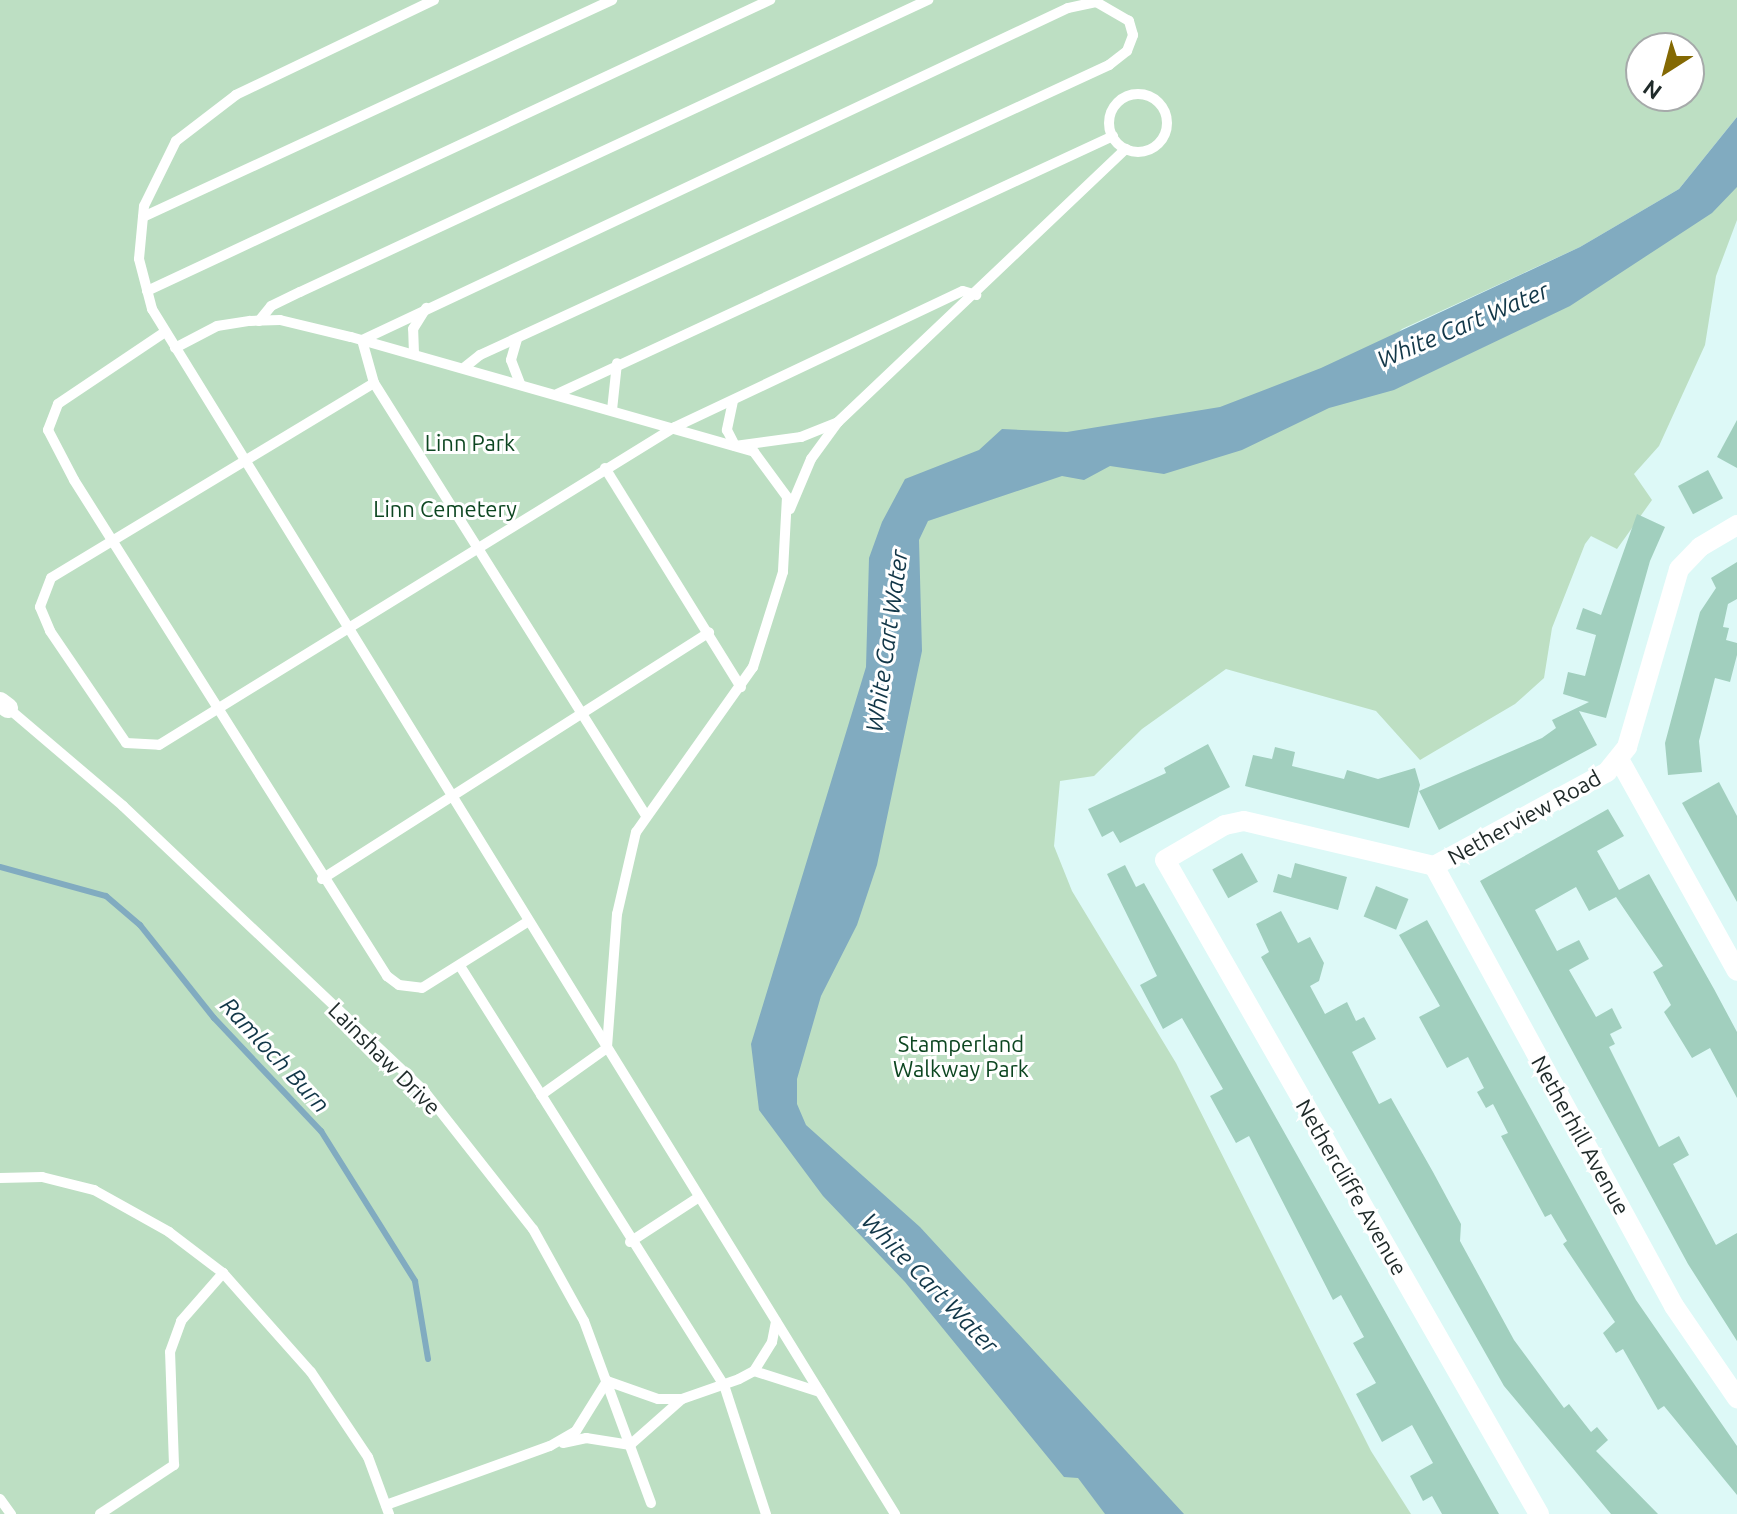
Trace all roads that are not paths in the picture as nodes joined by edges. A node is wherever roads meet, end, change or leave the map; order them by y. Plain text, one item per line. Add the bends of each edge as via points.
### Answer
1 (434, 0) edge
2 (612, 0) edge
3 (770, 0) edge
4 (928, 0) edge
5 (1113, 136) junction
6 (1126, 149) junction
7 (143, 217) junction
8 (147, 291) junction
9 (976, 295) junction
10 (427, 307) junction
11 (259, 321) junction
12 (165, 332) junction
13 (517, 339) junction
14 (362, 340) junction
15 (175, 348) junction
16 (414, 354) junction
17 (617, 363) junction
18 (465, 367) junction
19 (374, 383) junction
20 (520, 383) junction
21 (557, 394) junction
22 (733, 401) junction
23 (612, 410) junction
24 (838, 422) junction
25 (675, 427) junction
26 (735, 446) junction
27 (245, 461) junction
28 (605, 468) junction
29 (788, 515) junction
30 (1737, 525) edge
31 (114, 539) junction
32 (478, 547) junction
33 (350, 629) junction
34 (709, 632) junction
35 (741, 687) junction
36 (4, 705) edge
37 (219, 708) junction
38 (582, 712) junction
39 (1620, 761) junction
40 (452, 795) junction
41 (645, 814) junction
42 (1165, 860) joint
43 (1434, 866) junction
44 (322, 879) junction
45 (529, 921) junction
46 (460, 966) junction
47 (1737, 971) edge
48 (607, 1048) junction
49 (541, 1095) junction
50 (0, 1178) edge
51 (699, 1197) junction
52 (630, 1242) junction
53 (223, 1273) junction
54 (776, 1321) junction
55 (754, 1371) junction
56 (607, 1381) junction
57 (724, 1385) junction
58 (820, 1392) junction
59 (1737, 1398) edge
60 (682, 1399) junction
61 (630, 1445) junction
62 (550, 1446) junction
63 (0, 1499) edge
64 (651, 1503) dead end
65 (387, 1509) edge
66 (11, 1514) edge
67 (100, 1514) edge
68 (766, 1514) edge
69 (895, 1514) edge
70 (1539, 1514) edge

1 - 7 lane via 202,116 155,174
2 - 7 lane
3 - 8 lane
4 - 11 lane via 300,292 271,306
5 - 6 lane
5 - 6 lane via 1110,118 1119,101 1136,93 1154,98 1166,113 1166,132 1154,147
5 - 17 lane
6 - 9 lane
7 - 8 lane via 139,259
8 - 12 lane
9 - 22 lane via 963,291
9 - 24 lane
10 - 13 lane via 1068,8 1096,2 1129,21 1133,35 1127,51 1109,65
10 - 14 lane
10 - 16 lane via 413,329
11 - 14 lane
11 - 15 lane via 217,326
12 - 15 lane
12 - 31 lane via 77,388 51,417 55,447
13 - 18 lane
13 - 20 lane via 511,360
14 - 16 lane
14 - 19 lane
15 - 27 lane
16 - 18 lane
17 - 21 lane
17 - 23 lane
18 - 20 lane
19 - 27 lane
19 - 32 lane
20 - 21 lane
21 - 23 lane
22 - 25 lane
22 - 26 lane via 727,430
23 - 25 lane
24 - 26 lane via 801,437
24 - 29 lane via 811,459
25 - 26 lane
25 - 28 lane
26 - 29 lane via 754,452 775,473
27 - 31 lane
27 - 33 lane
28 - 32 lane
28 - 34 lane
29 - 35 lane via 770,625
30 - 39 street, Netherview Road via 1700,547 1679,569
31 - 37 lane
31 - 37 lane via 51,578 40,607 50,631 126,743 159,745
32 - 33 lane
32 - 38 lane
33 - 37 lane
33 - 40 lane
34 - 35 lane
34 - 38 lane
35 - 41 lane
36 - 56 lane, Lainshaw Drive via 123,806 425,1092 533,1229 584,1321
37 - 44 lane
38 - 40 lane
38 - 41 lane
39 - 43 street, Netherview Road
39 - 47 street
40 - 44 lane
40 - 45 lane
41 - 48 lane via 625,867 617,914
42 - 43 street, Netherview Road via 1225,825 1244,821
42 - 70 street, Nethercliffe Avenue
43 - 59 street, Netherhill Avenue via 1674,1306
44 - 46 lane via 371,957 399,985 422,988
45 - 46 lane
45 - 48 lane
46 - 49 lane
48 - 49 lane
48 - 51 lane
49 - 52 lane
50 - 53 lane via 42,1177 94,1190 169,1232
51 - 52 lane
51 - 54 lane
52 - 57 lane
53 - 65 lane via 311,1372 368,1457
53 - 67 lane via 181,1321 170,1352 174,1465
54 - 55 lane via 772,1342
54 - 58 lane
55 - 57 lane
55 - 58 lane
56 - 60 lane via 658,1399
56 - 61 lane, Lainshaw Drive
56 - 62 lane via 576,1431
57 - 60 lane
57 - 68 lane
58 - 69 lane
60 - 61 lane
61 - 62 lane via 586,1438
61 - 64 lane, Lainshaw Drive
62 - 65 lane
63 - 66 lane

